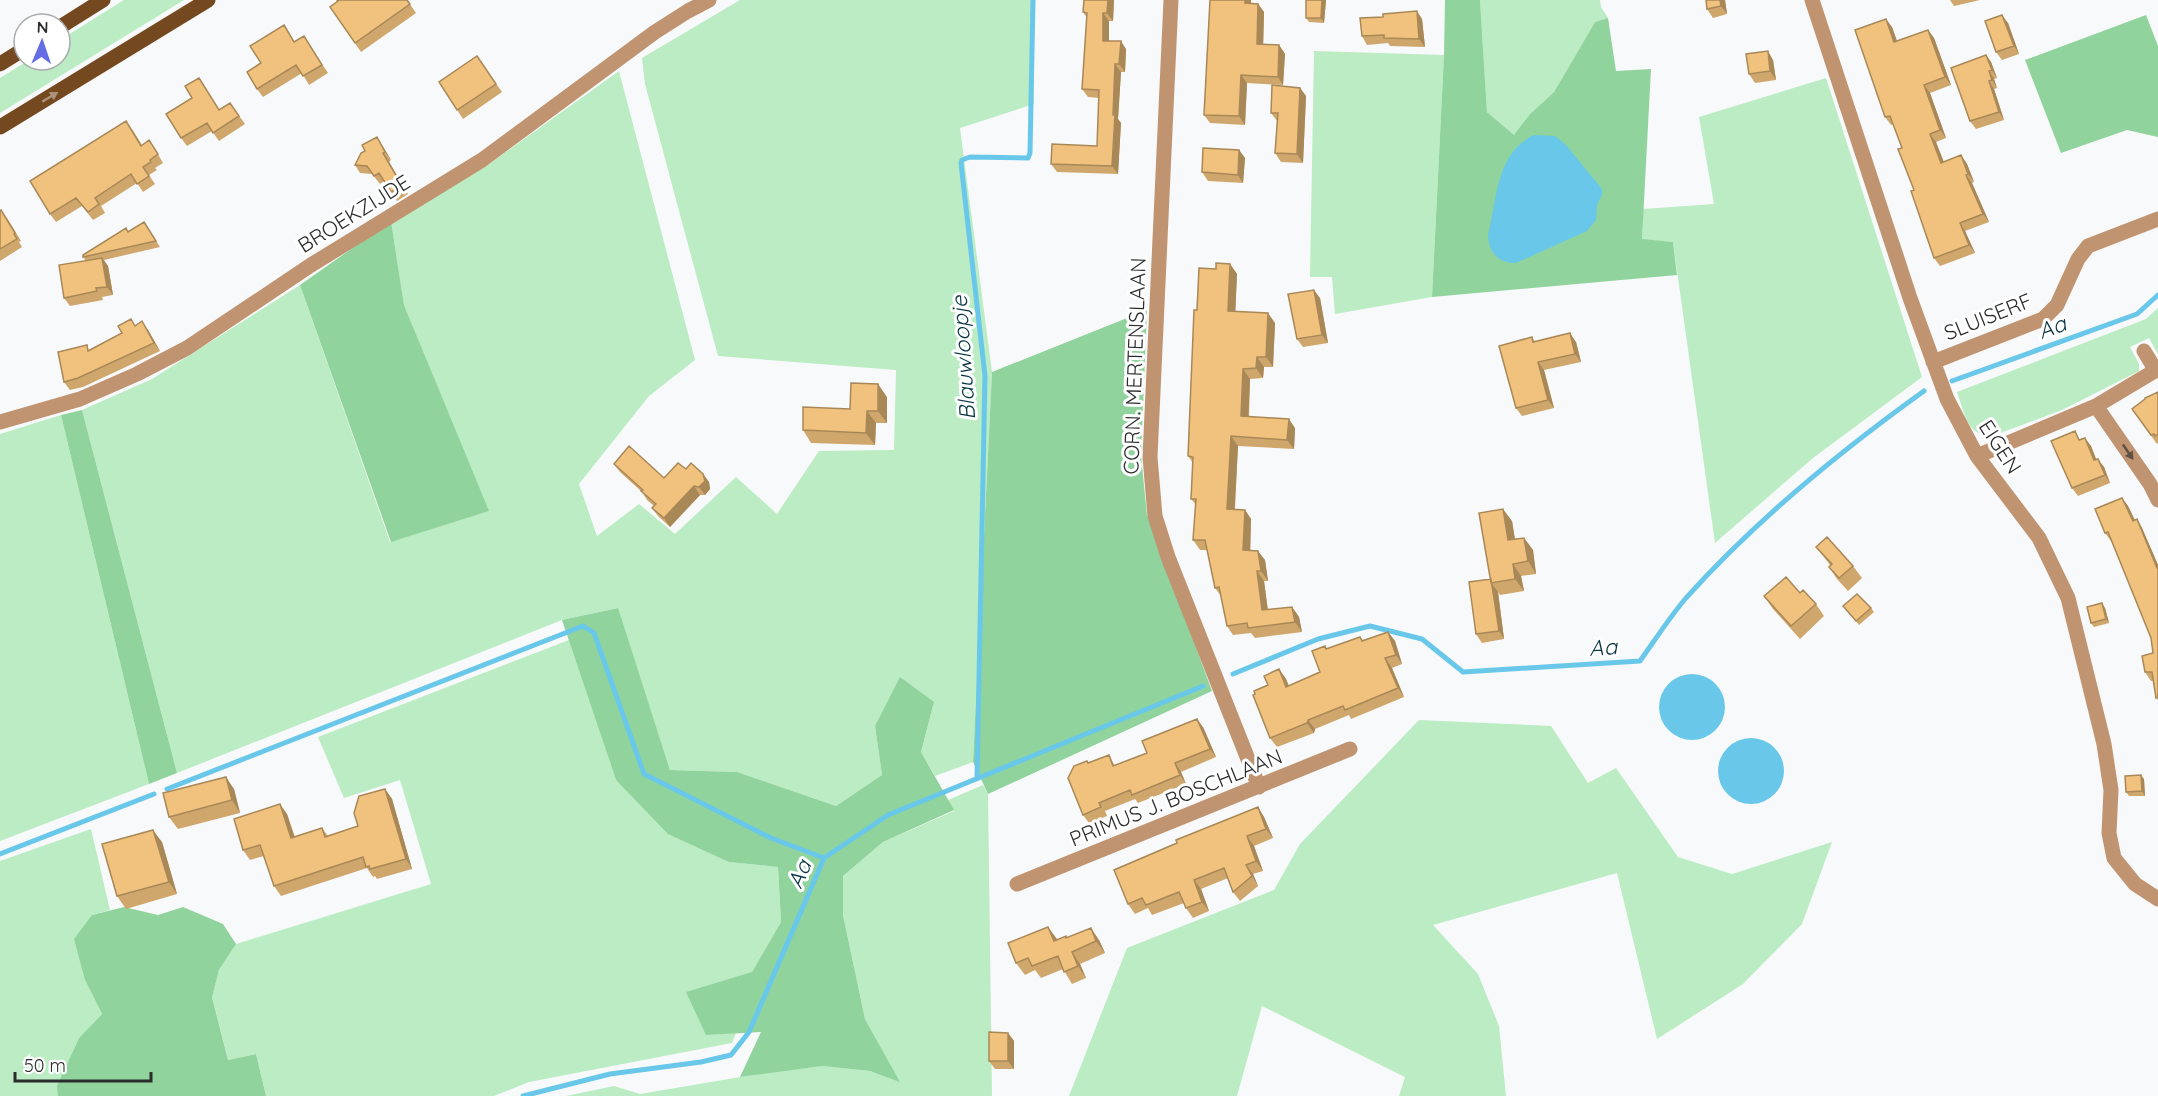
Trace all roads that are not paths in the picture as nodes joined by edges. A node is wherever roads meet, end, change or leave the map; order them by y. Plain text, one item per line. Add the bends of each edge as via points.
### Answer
1 (103, 0) edge
2 (208, 0) edge
3 (709, 0) edge
4 (1171, 0) edge
5 (1812, 0) edge
6 (72, 19) edge
7 (0, 127) edge
8 (2158, 219) edge
9 (2144, 351) dead end
10 (1935, 367) junction
11 (2157, 370) edge
12 (2096, 406) junction
13 (0, 422) edge
14 (1977, 456) junction
15 (2158, 500) edge
16 (1350, 749) dead end
17 (1259, 787) junction
18 (1017, 884) dead end
19 (2158, 900) edge

1 - 6 main road
7 -> 2 main road
3 - 13 street, BROEKZIJDE via 655,32 482,160 187,348 80,399
4 - 17 street, CORN. MERTENSLAAN via 1150,457 1155,516
5 - 10 street, EIGEN
8 - 10 street, SLUISERF via 2088,246 2057,306 2043,319
9 - 11 street
10 - 14 street, EIGEN
11 - 12 street
12 - 14 street
12 -> 15 street
14 - 19 street, EIGEN via 2039,538 2064,587 2104,744 2114,858 2135,884
16 - 17 street, PRIMUS J. BOSCHLAAN
17 - 18 street, PRIMUS J. BOSCHLAAN

